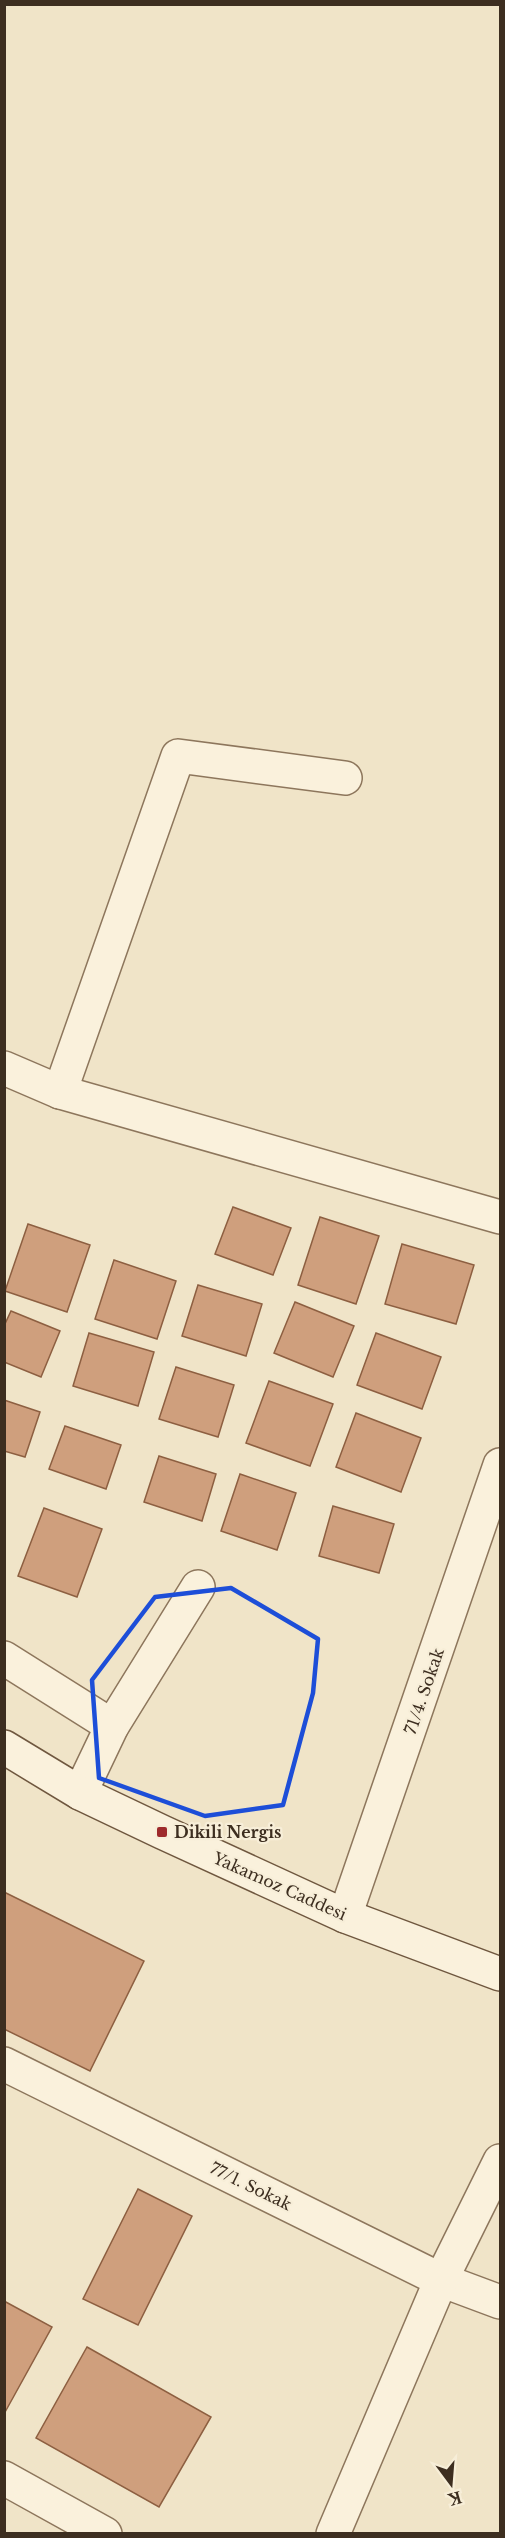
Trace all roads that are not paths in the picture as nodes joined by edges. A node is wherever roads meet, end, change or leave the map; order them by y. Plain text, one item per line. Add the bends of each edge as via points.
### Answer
1 (345, 778) dead end
2 (4, 1068) edge
3 (60, 1092) junction
4 (501, 1217) edge
5 (501, 1465) edge
6 (492, 1524) edge
7 (198, 1587) dead end
8 (4, 1658) edge
9 (112, 1726) junction
10 (4, 1747) edge
11 (80, 1793) junction
12 (345, 1916) junction
13 (501, 1974) edge
14 (4, 2064) edge
15 (501, 2161) edge
16 (441, 2280) junction
17 (501, 2302) edge
18 (4, 2478) edge
19 (105, 2534) edge
20 (333, 2534) edge

1 - 3 street via 178,756
2 - 3 street
3 - 4 street
5 - 6 street, 71/4. Sokak
6 - 12 street, 71/4. Sokak
7 - 9 street
8 - 9 street
9 - 11 street
10 - 11 street, Yakamoz Caddesi
11 - 12 street, Yakamoz Caddesi
12 - 13 street, Yakamoz Caddesi
14 - 16 street, 77/1. Sokak
15 - 16 street
16 - 17 street, 77/1. Sokak
16 - 20 street
18 - 19 street

